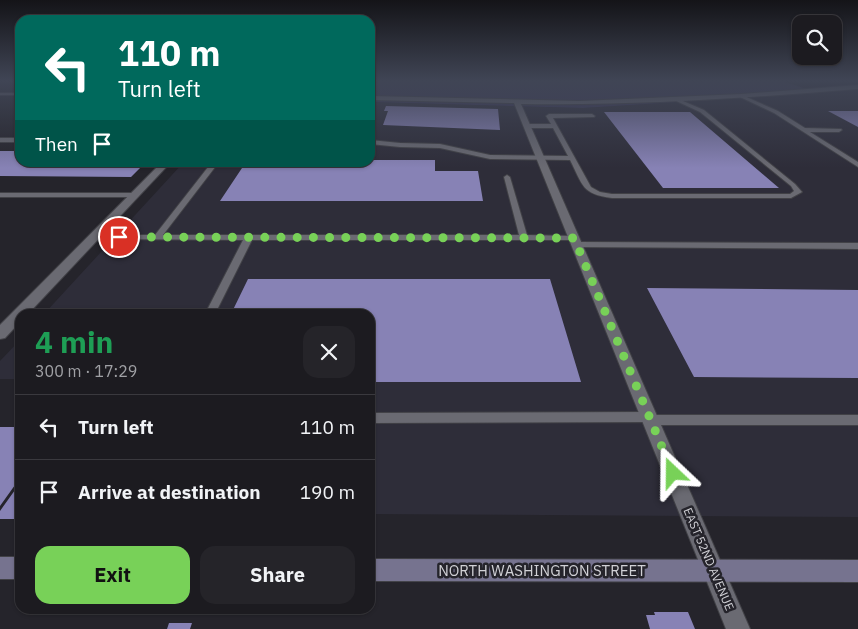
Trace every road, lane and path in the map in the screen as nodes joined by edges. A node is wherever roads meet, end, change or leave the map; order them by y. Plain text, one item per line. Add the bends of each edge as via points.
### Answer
1 (520, 109) edge
2 (698, 109) edge
3 (770, 109) edge
4 (592, 116) dead end
5 (527, 126) junction
6 (555, 126) junction
7 (804, 130) junction
8 (840, 130) dead end
9 (0, 140) edge
10 (15, 140) edge
11 (375, 142) edge
12 (540, 158) junction
13 (572, 158) junction
14 (858, 165) edge
15 (162, 167) edge
16 (212, 167) edge
17 (507, 177) dead end
18 (0, 195) edge
19 (136, 195) junction
20 (94, 237) junction
21 (156, 237) junction
22 (249, 237) junction
23 (524, 238) junction
24 (575, 242) junction
25 (858, 246) edge
26 (24, 309) edge
27 (213, 309) edge
28 (15, 318) edge
29 (1, 332) edge
30 (375, 418) edge
31 (649, 418) junction
32 (858, 420) edge
33 (0, 568) edge
34 (15, 568) edge
35 (375, 570) edge
36 (714, 571) junction
37 (858, 571) edge
38 (738, 629) edge

1 - 5 street, EAST 52ND AVENUE
2 - 13 lane via 798,192 792,196 605,195 588,188
3 - 7 lane
4 - 6 lane via 549,116
5 - 6 lane
5 - 12 street, EAST 52ND AVENUE
6 - 13 lane
7 - 8 lane
7 - 14 lane
9 - 10 lane
11 - 12 lane via 440,146 490,157
12 - 13 lane
12 - 24 street, EAST 52ND AVENUE
15 - 19 street
16 - 21 lane
17 - 23 lane
18 - 19 lane
19 - 20 street
20 - 21 lane
20 - 26 street
21 - 22 lane
22 - 23 lane
22 - 27 lane
23 - 24 lane
24 - 25 lane
24 - 31 street, EAST 52ND AVENUE
28 - 29 street
30 - 31 lane
31 - 32 lane
31 - 36 street, EAST 52ND AVENUE
33 - 34 main road
35 - 36 main road, NORTH WASHINGTON STREET
36 - 37 main road, NORTH WASHINGTON STREET
36 - 38 street, EAST 52ND AVENUE

